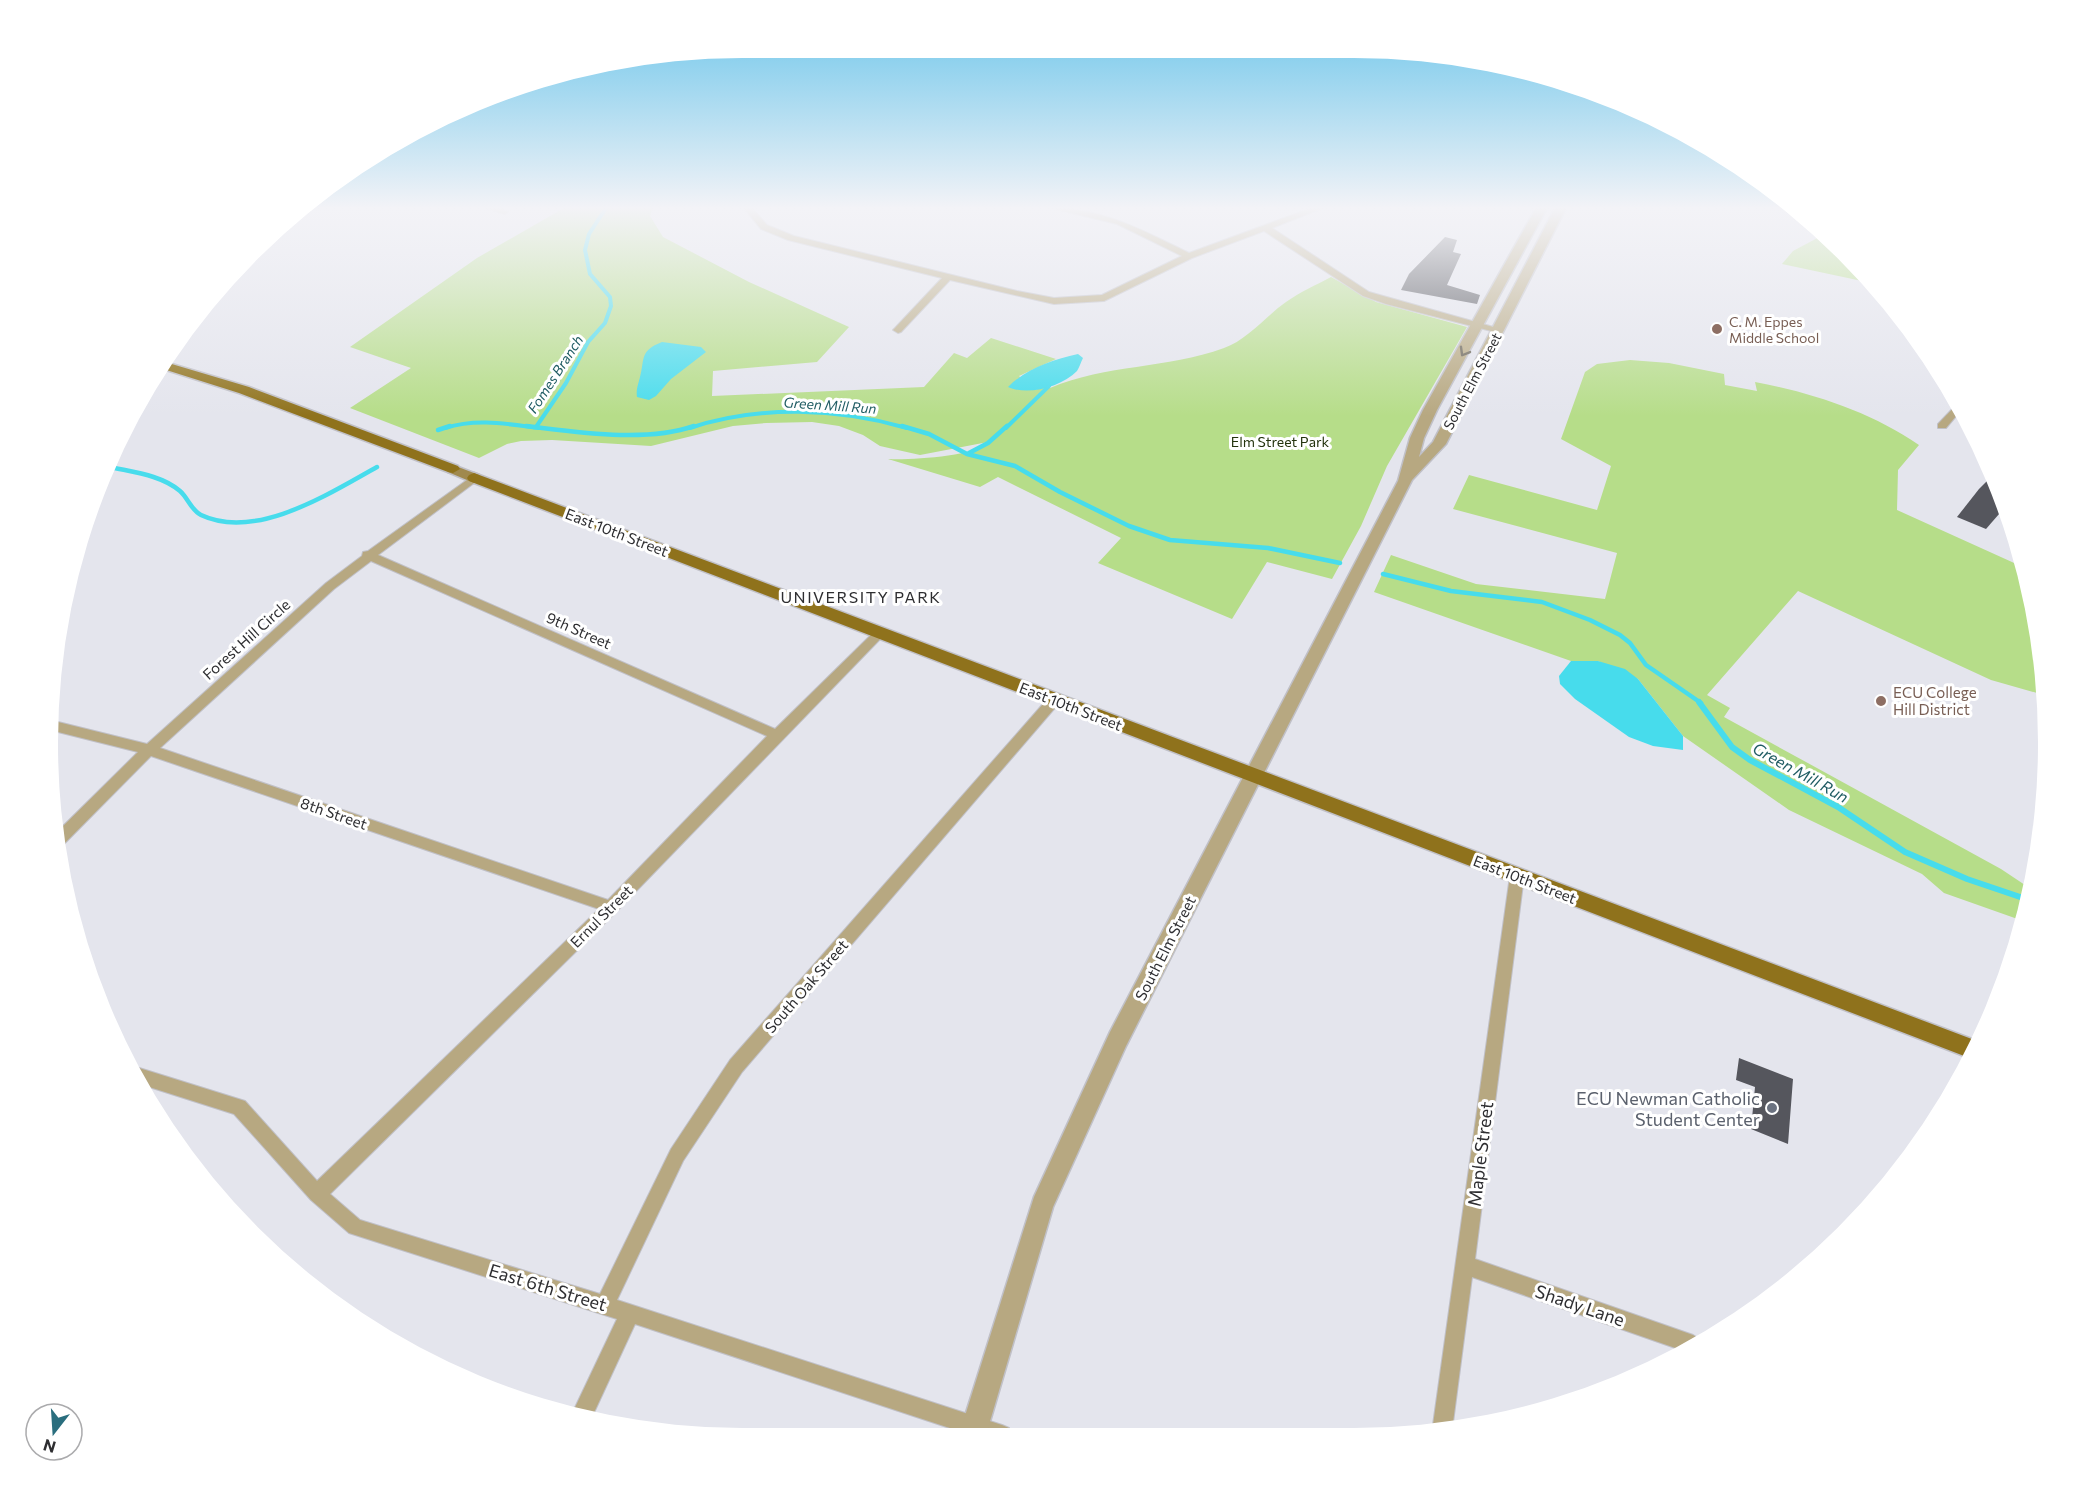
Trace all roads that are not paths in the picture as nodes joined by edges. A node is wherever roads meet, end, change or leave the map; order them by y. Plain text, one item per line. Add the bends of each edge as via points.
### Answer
1 (948, 277) edge
2 (949, 277) edge
3 (1147, 277) edge
4 (1341, 277) edge
5 (1503, 277) edge
6 (1509, 277) edge
7 (1526, 277) edge
8 (1524, 281) junction
9 (1479, 325) junction
10 (898, 330) dead end
11 (1499, 330) junction
12 (171, 368) edge
13 (1430, 410) junction
14 (1953, 413) edge
15 (1454, 417) junction
16 (1941, 426) dead end
17 (1417, 438) junction
18 (1439, 444) junction
19 (453, 469) joint
20 (474, 478) junction
21 (1405, 481) junction
22 (368, 555) junction
23 (880, 633) junction
24 (1055, 699) junction
25 (59, 727) edge
26 (777, 735) junction
27 (149, 750) junction
28 (1252, 777) junction
29 (64, 835) edge
30 (1517, 876) junction
31 (611, 907) junction
32 (1967, 1047) edge
33 (146, 1078) edge
34 (317, 1194) junction
35 (1466, 1265) junction
36 (605, 1305) junction
37 (630, 1313) junction
38 (1685, 1342) edge
39 (585, 1408) edge
40 (1443, 1422) edge
41 (964, 1428) edge
42 (974, 1428) edge

1 - 10 street
2 - 3 street via 1054,301 1104,298
4 - 9 street via 1366,294 1389,302
5 - 9 street, South Elm Street
6 - 8 street
7 - 8 street, South Elm Street
8 - 11 street, South Elm Street
9 - 11 street
9 -> 13 street, South Elm Street
11 - 15 street, South Elm Street
12 - 19 main road, East 10th Street via 244,390
13 - 15 street
13 - 17 street, South Elm Street
14 - 16 street
15 - 18 street, South Elm Street
17 - 18 street
17 - 21 street, South Elm Street
18 - 21 street, South Elm Street
19 - 20 main road, East 10th Street
20 - 22 street, Forest Hill Circle
20 - 23 main road, East 10th Street
21 - 28 street, South Elm Street
22 - 26 street, 9th Street
22 - 27 street, Forest Hill Circle
23 - 24 main road, East 10th Street
23 - 26 street, Ernul Street
24 - 28 main road, East 10th Street
24 - 36 street, South Oak Street via 736,1066 677,1155
25 - 27 street, 8th Street
26 - 31 street, Ernul Street
27 - 29 street, Forest Hill Circle
27 - 31 street, 8th Street
28 - 30 main road, East 10th Street
28 - 42 street, South Elm Street via 1118,1039 1042,1205
30 - 32 main road, East 10th Street
30 - 35 street, Maple Street
31 - 34 street, Ernul Street
33 - 34 street, East 6th Street via 239,1107
34 - 36 street, East 6th Street via 355,1227
35 - 38 street, Shady Lane
35 - 40 street, Maple Street
36 - 37 street, East 6th Street
37 - 39 street
37 - 41 street, East 6th Street

